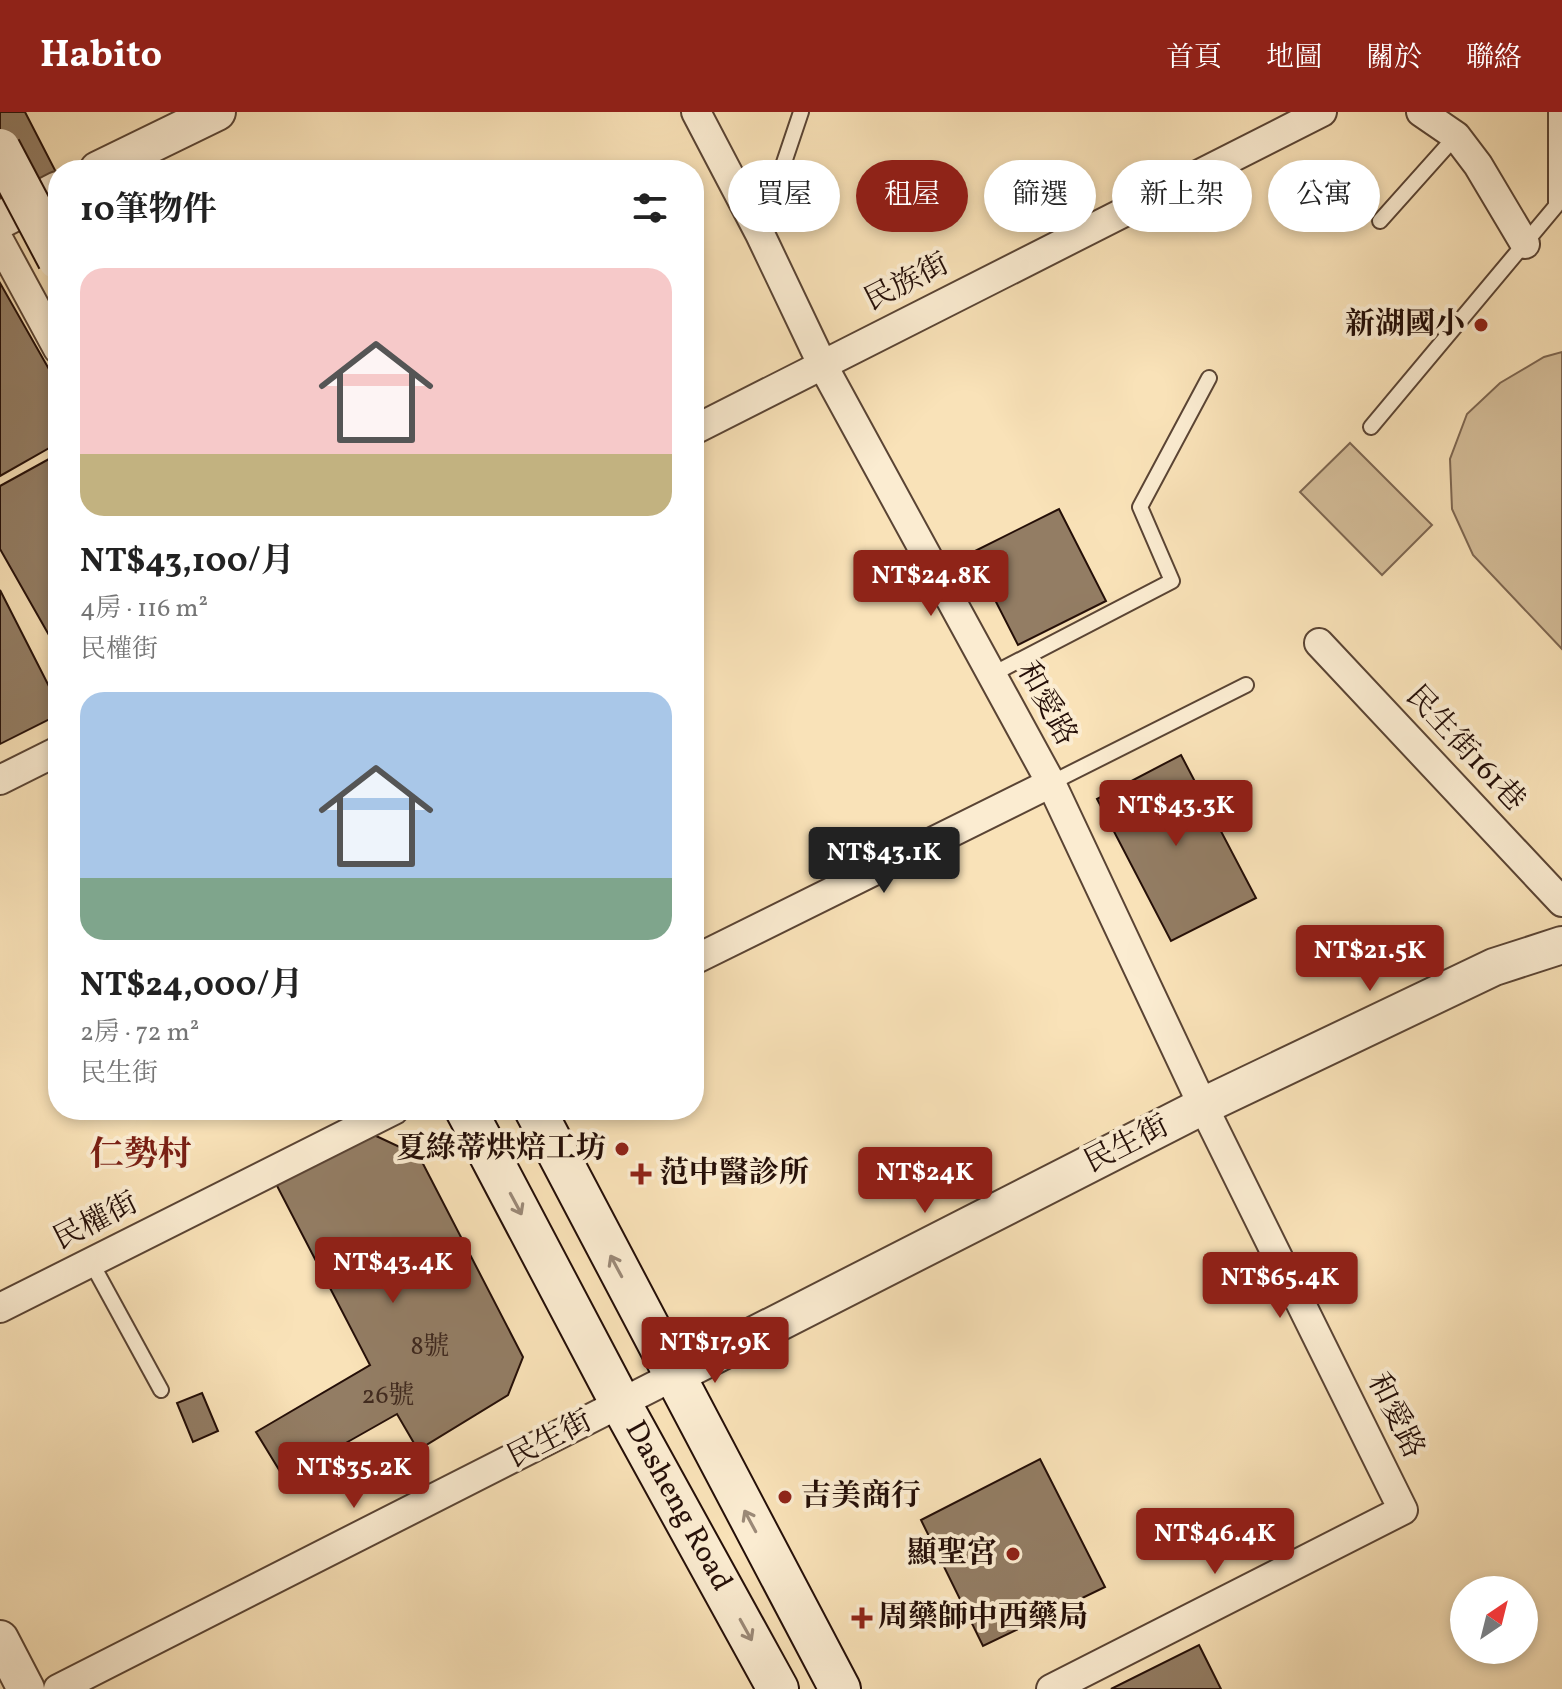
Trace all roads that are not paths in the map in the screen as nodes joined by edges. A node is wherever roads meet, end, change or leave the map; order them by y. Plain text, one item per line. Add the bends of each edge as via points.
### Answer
1 (217, 112) edge
2 (696, 112) edge
3 (801, 112) edge
4 (1322, 112) edge
5 (1421, 112) edge
6 (1556, 112) edge
7 (1456, 136) junction
8 (0, 149) edge
9 (119, 160) edge
10 (48, 195) edge
11 (0, 220) edge
12 (1380, 221) dead end
13 (760, 234) junction
14 (48, 240) edge
15 (0, 242) edge
16 (1525, 244) junction
17 (48, 331) edge
18 (822, 364) junction
19 (1209, 378) dead end
20 (704, 425) edge
21 (1371, 427) dead end
22 (1319, 643) dead end
23 (991, 675) junction
24 (1246, 685) dead end
25 (48, 756) edge
26 (0, 780) edge
27 (1051, 783) junction
28 (1562, 902) edge
29 (1562, 945) edge
30 (704, 955) edge
31 (1203, 1106) junction
32 (374, 1120) edge
33 (471, 1120) edge
34 (540, 1120) edge
35 (91, 1262) junction
36 (0, 1308) edge
37 (674, 1376) junction
38 (161, 1390) dead end
39 (621, 1404) junction
40 (0, 1639) edge
41 (26, 1689) edge
42 (58, 1689) edge
43 (778, 1689) edge
44 (840, 1689) edge
45 (1051, 1689) edge

1 - 9 street
2 - 13 street, 和愛路
3 - 13 lane
4 - 18 street, 民族街
5 - 7 street
6 - 16 lane via 1556,206
7 - 12 lane
7 - 16 street
8 - 14 main road, bridge
10 - 11 street
13 - 18 street, 和愛路
15 - 17 street
16 - 21 lane
18 - 20 street, 民族街
18 - 23 street, 和愛路
19 - 23 lane via 1140,507 1172,581
22 - 28 street, 民生街161巷
23 - 27 street, 和愛路
24 - 27 lane
25 - 26 street
27 - 30 street
27 - 31 street, 和愛路
29 - 31 street, 民生街 via 1494,967
31 - 37 street, 民生街
31 - 45 street, 和愛路 via 1403,1510
32 - 35 street, 民權街
33 -> 39 main road, Dasheng Road
37 -> 34 main road, Dasheng Road
35 - 36 street, 民權街
35 - 38 lane
37 - 39 street, 民生街
44 -> 37 main road, Dasheng Road
39 - 42 street, 民生街
39 -> 43 main road, Dasheng Road
40 - 41 street

